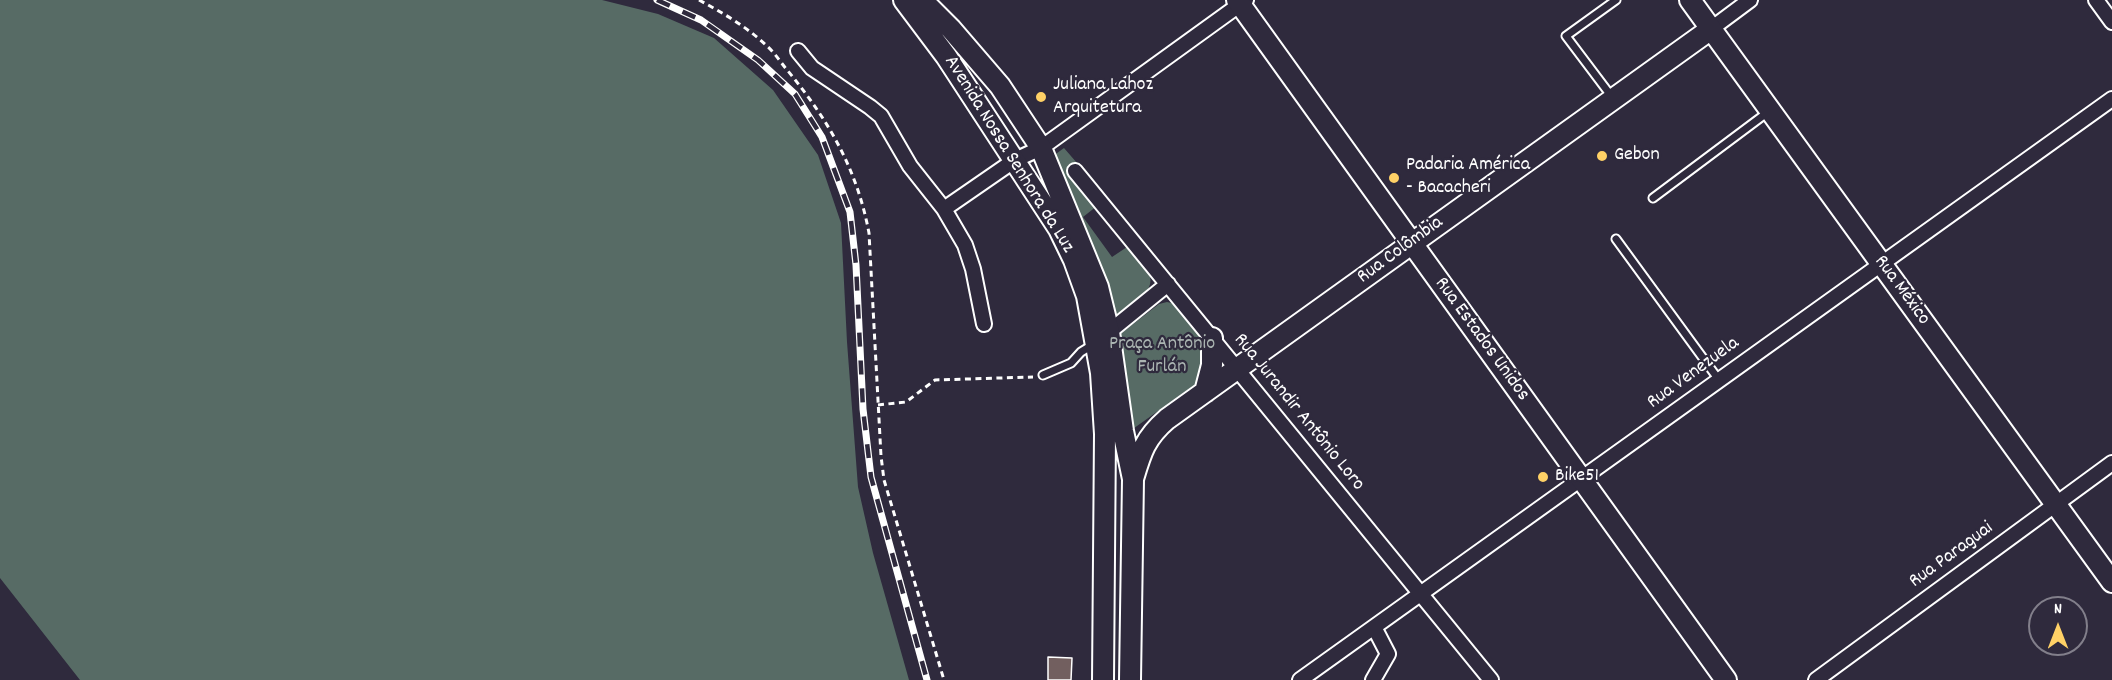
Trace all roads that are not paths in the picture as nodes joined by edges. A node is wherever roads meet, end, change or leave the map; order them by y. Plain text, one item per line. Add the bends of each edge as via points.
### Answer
1 (904, 0) edge
2 (922, 0) edge
3 (1616, 0) edge
4 (1690, 0) edge
5 (1750, 0) edge
6 (2096, 0) edge
7 (1241, 2) edge
8 (2112, 22) edge
9 (1711, 29) junction
10 (798, 51) dead end
11 (1613, 99) junction
12 (2112, 99) edge
13 (1770, 110) junction
14 (1041, 148) junction
15 (1015, 159) junction
16 (1075, 171) dead end
17 (1653, 198) dead end
18 (944, 209) junction
19 (1616, 239) dead end
20 (1412, 244) junction
21 (1881, 264) junction
22 (1168, 284) junction
23 (984, 324) dead end
24 (1103, 337) junction
25 (1212, 338) junction
26 (1237, 369) junction
27 (1043, 375) road end
28 (1719, 381) junction
29 (1205, 392) junction
30 (2112, 463) edge
31 (1133, 479) junction
32 (1581, 479) junction
33 (2056, 504) junction
34 (2112, 582) edge
35 (1420, 593) junction
36 (1374, 627) junction
37 (1103, 680) edge
38 (1130, 680) edge
39 (1300, 680) edge
40 (1373, 680) edge
41 (1491, 680) edge
42 (1726, 680) edge
43 (1816, 680) edge

1 - 15 main road, Avenida Nossa Senhora da Luz
2 - 14 main road, Avenida Nossa Senhora da Luz via 1000,86
3 - 11 lane via 1566,36
4 - 9 main road, Rua México
5 - 9 street, Rua Colômbia
6 - 8 street
7 - 14 street
7 - 20 main road, Rua Estados Unidos
9 - 11 main road, Rua Colômbia
9 - 13 main road, Rua México
10 - 18 street via 812,69 880,116 910,166
11 - 20 main road, Rua Colômbia
12 - 21 street, Rua Venezuela
13 - 17 lane
13 - 21 main road, Rua México
14 - 15 street
14 - 24 main road, Avenida Nossa Senhora da Luz via 1092,269 1104,307
15 - 18 street
15 - 24 main road, Avenida Nossa Senhora da Luz via 1071,252
16 - 22 street, Rua Jurandir Antônio Loro
18 - 23 street via 965,245
19 - 28 lane
20 - 26 main road, Rua Colômbia
20 - 32 main road, Rua Estados Unidos
21 - 28 street, Rua Venezuela
21 - 33 main road, Rua México
22 - 24 street
22 - 25 street, Rua Jurandir Antônio Loro
24 - 27 lane via 1071,363
24 - 31 main road, Avenida Nossa Senhora da Luz
24 - 37 main road, Avenida Nossa Senhora da Luz
25 - 26 street, Rua Jurandir Antônio Loro
25 - 29 main road via 1212,365
26 - 29 main road, Rua Colômbia
26 - 35 street, Rua Jurandir Antônio Loro
28 - 32 street, Rua Venezuela
29 - 31 main road, Rua Colômbia via 1147,438
30 - 33 street, Rua Paraguai
31 - 38 main road, Avenida Nossa Senhora da Luz
32 - 35 street, Rua Venezuela
32 - 42 main road, Rua Estados Unidos
33 - 34 main road, Rua México
33 - 43 street, Rua Paraguai
35 - 36 street, Rua Venezuela
35 - 41 street, Rua Jurandir Antônio Loro
36 - 39 street, Rua Venezuela
36 - 40 street via 1388,654

